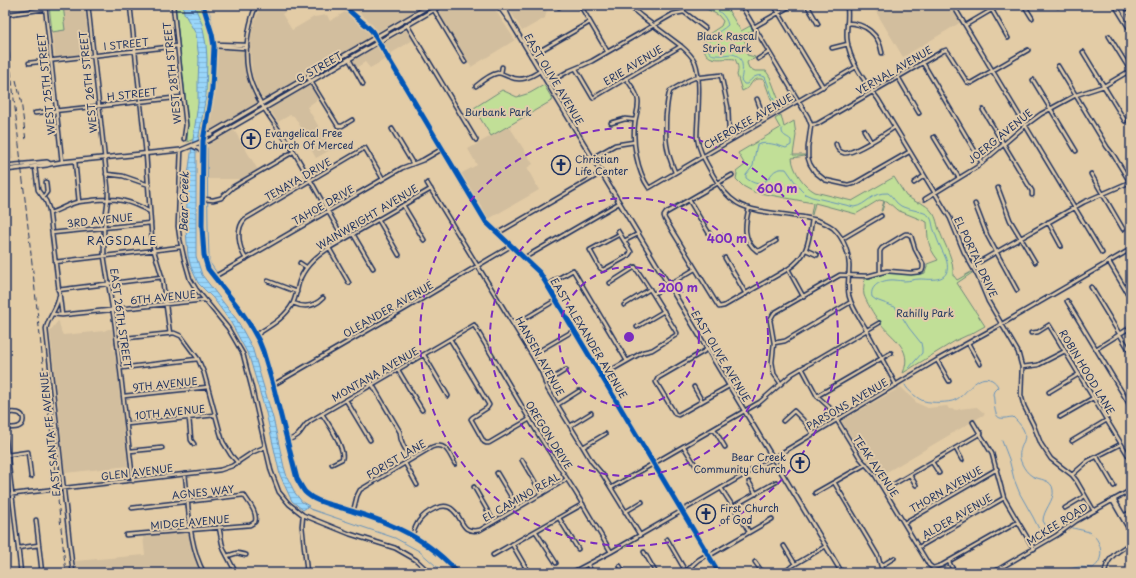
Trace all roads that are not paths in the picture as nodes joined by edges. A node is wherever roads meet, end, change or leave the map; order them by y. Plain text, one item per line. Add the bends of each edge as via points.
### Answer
1 (45, 5) edge
2 (88, 5) edge
3 (130, 5) edge
4 (173, 5) edge
5 (203, 5) edge
6 (256, 5) edge
7 (344, 5) edge
8 (431, 5) edge
9 (442, 5) edge
10 (498, 5) edge
11 (503, 5) edge
12 (580, 5) edge
13 (628, 5) edge
14 (741, 5) edge
15 (774, 5) edge
16 (792, 5) edge
17 (807, 5) edge
18 (847, 5) edge
19 (953, 5) edge
20 (1000, 5) edge
21 (1024, 5) edge
22 (1117, 5) edge
23 (45, 9) junction
24 (434, 10) junction
25 (992, 10) junction
26 (1131, 11) edge
27 (778, 13) junction
28 (10, 14) dead end
29 (1125, 14) junction
30 (1032, 18) dead end
31 (590, 22) junction
32 (847, 23) junction
33 (512, 24) junction
34 (818, 24) dead end
35 (1131, 24) edge
36 (407, 25) junction
37 (653, 25) junction
38 (966, 25) junction
39 (754, 27) junction
40 (705, 28) dead end
41 (1131, 31) edge
42 (1109, 36) dead end
43 (375, 38) junction
44 (1008, 38) dead end
45 (378, 42) junction
46 (848, 44) junction
47 (177, 46) junction
48 (214, 46) junction
49 (681, 46) junction
50 (247, 47) junction
51 (832, 48) dead end
52 (1028, 50) dead end
53 (136, 51) junction
54 (607, 52) junction
55 (769, 52) junction
56 (1083, 52) dead end
57 (882, 53) dead end
58 (93, 56) junction
59 (531, 56) junction
60 (349, 59) junction
61 (758, 59) dead end
62 (51, 60) junction
63 (465, 62) dead end
64 (29, 63) dead end
65 (923, 63) junction
66 (1058, 66) dead end
67 (502, 67) dead end
68 (856, 67) junction
69 (576, 69) junction
70 (993, 70) junction
71 (1131, 70) edge
72 (540, 71) junction
73 (501, 73) junction
74 (308, 77) junction
75 (698, 77) junction
76 (898, 77) junction
77 (626, 78) junction
78 (1033, 80) dead end
79 (310, 82) junction
80 (548, 83) junction
81 (363, 84) dead end
82 (476, 86) dead end
83 (1104, 86) junction
84 (823, 87) junction
85 (873, 92) junction
86 (1076, 95) junction
87 (183, 97) junction
88 (756, 99) dead end
89 (799, 101) junction
90 (141, 102) junction
91 (262, 104) junction
92 (99, 106) junction
93 (265, 108) junction
94 (1050, 108) junction
95 (983, 110) dead end
96 (57, 111) junction
97 (35, 113) dead end
98 (919, 113) dead end
99 (352, 120) dead end
100 (635, 120) junction
101 (765, 120) junction
102 (1125, 121) dead end
103 (611, 124) dead end
104 (1026, 124) junction
105 (811, 125) junction
106 (895, 127) junction
107 (204, 129) junction
108 (392, 129) dead end
109 (864, 130) dead end
110 (211, 134) junction
111 (934, 137) dead end
112 (184, 139) dead end
113 (733, 139) junction
114 (476, 140) dead end
115 (202, 142) junction
116 (634, 142) junction
117 (871, 142) junction
118 (836, 144) dead end
119 (1004, 144) junction
120 (193, 146) junction
121 (442, 149) junction
122 (181, 150) junction
123 (1076, 151) dead end
124 (293, 152) junction
125 (909, 152) junction
126 (146, 153) junction
127 (203, 154) junction
128 (702, 157) junction
129 (104, 158) junction
130 (592, 158) junction
131 (75, 161) junction
132 (62, 162) junction
133 (982, 163) junction
134 (50, 164) junction
135 (413, 164) junction
136 (5, 166) edge
137 (35, 167) junction
138 (5, 170) edge
139 (675, 172) junction
140 (601, 173) junction
141 (106, 174) junction
142 (1090, 174) dead end
143 (732, 175) dead end
144 (924, 176) junction
145 (959, 178) junction
146 (383, 179) junction
147 (310, 181) junction
148 (46, 182) dead end
149 (914, 182) dead end
150 (427, 183) dead end
151 (718, 183) junction
152 (1130, 183) edge
153 (149, 185) junction
154 (998, 188) dead end
155 (431, 189) junction
156 (934, 193) junction
157 (1102, 194) junction
158 (1032, 195) dead end
159 (43, 197) junction
160 (108, 199) junction
161 (206, 199) junction
162 (925, 199) dead end
163 (689, 200) junction
164 (79, 202) junction
165 (619, 202) junction
166 (975, 204) dead end
167 (403, 205) junction
168 (1075, 207) junction
169 (749, 208) junction
170 (328, 211) junction
171 (150, 212) junction
172 (50, 213) junction
173 (881, 216) dead end
174 (378, 219) junction
175 (812, 219) junction
176 (1048, 222) junction
177 (151, 223) junction
178 (104, 228) junction
179 (1124, 229) dead end
180 (52, 233) junction
181 (498, 233) junction
182 (353, 234) junction
183 (638, 234) junction
184 (710, 235) dead end
185 (1021, 238) junction
186 (344, 239) junction
187 (842, 239) junction
188 (424, 240) dead end
189 (624, 241) junction
190 (776, 241) dead end
191 (511, 246) junction
192 (1062, 246) dead end
193 (181, 247) junction
194 (329, 248) junction
195 (1131, 249) edge
196 (806, 250) junction
197 (154, 251) junction
198 (997, 252) junction
199 (1102, 253) dead end
200 (399, 255) dead end
201 (104, 256) junction
202 (817, 256) dead end
203 (524, 258) junction
204 (724, 258) dead end
205 (246, 259) junction
206 (55, 262) junction
207 (1035, 262) dead end
208 (1109, 262) junction
209 (300, 263) dead end
210 (477, 265) junction
211 (972, 266) junction
212 (306, 267) junction
213 (374, 268) dead end
214 (695, 269) junction
215 (788, 269) junction
216 (880, 272) junction
217 (849, 275) junction
218 (162, 277) junction
219 (214, 277) junction
220 (268, 281) dead end
221 (349, 283) dead end
222 (610, 283) dead end
223 (109, 284) junction
224 (547, 285) junction
225 (669, 285) junction
226 (1091, 287) dead end
227 (650, 289) junction
228 (58, 290) junction
229 (1017, 290) dead end
230 (297, 292) junction
231 (653, 294) junction
232 (746, 294) junction
233 (59, 296) junction
234 (803, 296) junction
235 (323, 298) dead end
236 (1131, 299) edge
237 (204, 300) junction
238 (556, 300) junction
239 (1067, 301) dead end
240 (851, 302) junction
241 (293, 303) junction
242 (166, 304) junction
243 (624, 305) dead end
244 (113, 310) junction
245 (664, 312) junction
246 (52, 314) junction
247 (62, 315) junction
248 (879, 323) dead end
249 (1002, 324) junction
250 (474, 325) joint
251 (514, 325) junction
252 (1131, 327) edge
253 (638, 328) dead end
254 (574, 330) junction
255 (866, 330) junction
256 (1031, 333) dead end
257 (170, 334) junction
258 (1119, 334) junction
259 (256, 335) junction
260 (117, 339) junction
261 (450, 339) junction
262 (774, 343) junction
263 (968, 343) junction
264 (1096, 348) junction
265 (708, 349) junction
266 (1065, 351) junction
267 (891, 353) dead end
268 (1131, 353) edge
269 (424, 354) junction
270 (532, 355) junction
271 (882, 358) junction
272 (198, 359) junction
273 (937, 360) junction
274 (627, 361) junction
275 (980, 364) dead end
276 (1022, 367) junction
277 (121, 368) junction
278 (802, 368) junction
279 (398, 370) junction
280 (566, 370) dead end
281 (1079, 374) junction
282 (601, 376) junction
283 (949, 381) dead end
284 (545, 383) junction
285 (372, 384) junction
286 (781, 384) junction
287 (273, 385) junction
288 (896, 385) junction
289 (729, 386) junction
290 (208, 387) junction
291 (694, 387) dead end
292 (579, 391) dead end
293 (1049, 392) dead end
294 (124, 396) junction
295 (448, 396) dead end
296 (817, 396) junction
297 (1093, 398) junction
298 (346, 400) junction
299 (702, 401) junction
300 (557, 405) junction
301 (1131, 406) edge
302 (422, 410) dead end
303 (745, 411) junction
304 (5, 413) edge
305 (591, 413) dead end
306 (322, 414) junction
307 (215, 415) junction
308 (1060, 417) dead end
309 (189, 418) junction
310 (530, 419) junction
311 (837, 420) junction
312 (1107, 420) junction
313 (783, 421) dead end
314 (973, 422) dead end
315 (127, 424) junction
316 (570, 426) junction
317 (5, 428) edge
318 (714, 429) junction
319 (5, 433) edge
320 (981, 433) junction
321 (605, 434) dead end
322 (813, 434) junction
323 (288, 440) junction
324 (370, 440) dead end
325 (1072, 441) dead end
326 (194, 444) dead end
327 (1121, 444) junction
328 (265, 447) junction
329 (684, 447) junction
330 (725, 447) dead end
331 (162, 448) dead end
332 (583, 448) junction
333 (956, 448) junction
334 (130, 451) junction
335 (7, 455) junction
336 (1097, 457) junction
337 (773, 458) junction
338 (412, 459) junction
339 (522, 460) dead end
340 (962, 460) dead end
341 (1131, 460) edge
342 (932, 462) junction
343 (238, 463) junction
344 (404, 463) junction
345 (332, 464) dead end
346 (455, 464) dead end
347 (653, 464) junction
348 (866, 464) junction
349 (696, 466) dead end
350 (997, 469) junction
351 (497, 473) dead end
352 (939, 473) dead end
353 (185, 474) junction
354 (910, 475) junction
355 (1072, 475) junction
356 (31, 477) dead end
357 (567, 479) junction
358 (134, 480) junction
359 (749, 482) dead end
360 (776, 482) dead end
361 (834, 482) junction
362 (417, 485) dead end
363 (916, 485) dead end
364 (1114, 486) dead end
365 (474, 487) dead end
366 (64, 488) junction
367 (611, 488) junction
368 (721, 488) junction
369 (884, 490) junction
370 (1131, 490) edge
371 (815, 493) dead end
372 (12, 494) junction
373 (542, 494) junction
374 (756, 494) junction
375 (5, 495) edge
376 (1085, 496) junction
377 (1004, 498) junction
378 (1113, 500) junction
379 (188, 501) junction
380 (642, 502) dead end
381 (583, 504) junction
382 (732, 507) junction
383 (132, 508) dead end
384 (518, 508) junction
385 (1065, 508) dead end
386 (681, 511) junction
387 (1094, 511) junction
388 (353, 512) junction
389 (625, 512) junction
390 (1131, 512) edge
391 (303, 516) junction
392 (1123, 516) junction
393 (559, 518) junction
394 (772, 519) dead end
395 (36, 520) dead end
396 (255, 522) joint
397 (494, 522) junction
398 (1018, 522) junction
399 (904, 523) junction
400 (219, 527) junction
401 (1131, 528) edge
402 (191, 530) junction
403 (536, 532) junction
404 (750, 532) junction
405 (1131, 533) edge
406 (126, 535) dead end
407 (640, 535) junction
408 (412, 536) junction
409 (667, 539) dead end
410 (512, 544) junction
411 (1131, 544) edge
412 (38, 545) junction
413 (784, 546) dead end
414 (826, 546) junction
415 (918, 547) junction
416 (18, 548) junction
417 (1034, 549) junction
418 (578, 550) dead end
419 (611, 552) junction
420 (644, 552) dead end
421 (246, 554) dead end
422 (493, 555) dead end
423 (708, 555) junction
424 (227, 556) junction
425 (894, 558) dead end
426 (755, 562) dead end
427 (949, 562) junction
428 (556, 563) dead end
429 (795, 564) junction
430 (588, 565) junction
431 (620, 566) dead end
432 (881, 566) junction
433 (526, 568) junction
434 (685, 572) edge
435 (20, 573) edge
436 (42, 573) edge
437 (73, 573) edge
438 (204, 573) edge
439 (236, 573) edge
440 (307, 573) edge
441 (430, 573) edge
442 (458, 573) edge
443 (517, 573) edge
444 (529, 573) edge
445 (572, 573) edge
446 (592, 573) edge
447 (624, 573) edge
448 (656, 573) edge
449 (719, 573) edge
450 (763, 573) edge
451 (784, 573) edge
452 (842, 573) edge
453 (883, 573) edge
454 (955, 573) edge
455 (992, 573) edge
456 (1104, 573) edge

1 - 23 street, WEST 25TH STREET
2 - 58 street, WEST 26TH STREET
3 - 53 street
4 - 47 street, WEST 28TH STREET
5 - 48 street
6 - 50 street via 249,27
7 - 43 street, EAST ALEXANDER AVENUE via 366,24
8 - 43 main road, G STREET
9 - 24 main road, G STREET
10 - 33 main road, EAST OLIVE AVENUE
11 - 33 main road, EAST OLIVE AVENUE
12 - 31 street
13 - 37 street
14 - 39 street
15 - 27 street
16 - 27 street
17 - 34 street
18 - 32 street, EL PORTAL DRIVE
19 - 38 street
20 - 25 street
21 - 30 street
22 - 29 main road
22 - 41 main road
23 - 28 street
23 - 62 street, WEST 25TH STREET
24 - 36 main road, G STREET
24 - 63 street
25 - 38 street
25 - 44 street
26 - 29 street
27 - 39 street
27 - 84 street
29 - 35 main road
31 - 54 street
31 - 59 street
32 - 46 street, EL PORTAL DRIVE
32 - 57 street via 859,24 870,30 878,40
33 - 59 main road, EAST OLIVE AVENUE
36 - 45 main road, G STREET
36 - 114 street
37 - 40 street via 673,14 684,12
37 - 49 street
37 - 54 street
38 - 70 street
39 - 55 street
42 - 71 street
43 - 45 street, EAST ALEXANDER AVENUE
43 - 74 main road, G STREET
45 - 60 main road, G STREET
45 - 121 street, EAST ALEXANDER AVENUE
46 - 51 street
46 - 68 street, EL PORTAL DRIVE
47 - 53 street, I STREET
47 - 87 street, WEST 28TH STREET
48 - 50 street
48 - 107 street via 212,89
49 - 75 street via 694,60
49 - 77 street, ERIE AVENUE
50 - 91 street via 249,74
52 - 70 street
53 - 58 street, I STREET
53 - 90 street
54 - 69 street
55 - 61 street
55 - 89 street
56 - 83 street
58 - 62 street, I STREET
58 - 92 street, WEST 26TH STREET
59 - 72 main road, EAST OLIVE AVENUE
60 - 79 main road, G STREET
60 - 81 street
62 - 64 street, I STREET
62 - 96 street, WEST 25TH STREET
65 - 70 street, VERNAL AVENUE via 946,50 966,82 971,83
65 - 76 street, VERNAL AVENUE
65 - 133 street
66 - 86 street
67 - 73 street
68 - 84 street, CHEROKEE AVENUE
68 - 85 street, EL PORTAL DRIVE
69 - 77 street, ERIE AVENUE via 593,98
69 - 80 street
70 - 104 street
71 - 83 street, JOERG AVENUE
72 - 73 street via 523,79
72 - 80 main road, EAST OLIVE AVENUE
73 - 82 street via 494,74
74 - 79 street
74 - 91 main road, G STREET
75 - 113 street via 722,75 729,131
75 - 128 street via 697,137
75 - 139 street via 670,91 667,103 666,141
76 - 85 street, VERNAL AVENUE
76 - 98 street
77 - 100 street via 637,97
78 - 94 street
79 - 93 main road, G STREET
79 - 99 street via 338,126
80 - 130 main road, EAST OLIVE AVENUE
83 - 86 street, JOERG AVENUE
83 - 102 street
84 - 89 street, CHEROKEE AVENUE
85 - 105 street, VERNAL AVENUE
85 - 106 street, EL PORTAL DRIVE
86 - 94 street, JOERG AVENUE
86 - 152 street
87 - 90 street, H STREET
87 - 112 street, WEST 28TH STREET via 186,128
88 - 101 street
89 - 101 street, CHEROKEE AVENUE
89 - 105 street
90 - 92 street, H STREET
90 - 126 street
91 - 93 street
91 - 110 main road, G STREET
92 - 96 street, H STREET
92 - 129 street, WEST 26TH STREET
93 - 115 main road, G STREET
93 - 124 street
94 - 104 street, JOERG AVENUE
94 - 123 street
95 - 119 street
96 - 97 street, H STREET
96 - 132 street, WEST 25TH STREET
100 - 103 street via 625,119
100 - 116 street
101 - 113 street, CHEROKEE AVENUE
104 - 119 street, JOERG AVENUE
104 - 168 street
105 - 125 street via 808,155 810,164 818,175 830,181 848,185 855,183
106 - 117 street
106 - 125 street, EL PORTAL DRIVE
107 - 110 main road
107 - 115 street
108 - 135 street
109 - 117 street
110 - 115 main road, G STREET
111 - 145 street
113 - 128 street, CHEROKEE AVENUE
115 - 120 main road, G STREET
115 - 127 street
116 - 130 street via 611,147
116 - 139 street, CHEROKEE AVENUE via 640,169 649,188
117 - 118 street via 848,154 840,152
119 - 133 street, JOERG AVENUE
119 - 158 street
120 - 122 main road, G STREET
120 - 127 main road
121 - 135 street, TAHOE DRIVE
121 - 181 street, EAST ALEXANDER AVENUE via 486,222
122 - 126 main road, G STREET
122 - 193 street via 178,226
124 - 147 street
124 - 161 street via 233,186 220,198
125 - 144 street, EL PORTAL DRIVE
126 - 129 main road, G STREET
126 - 153 street
127 - 161 street
128 - 139 street, CHEROKEE AVENUE
128 - 151 street
129 - 131 main road, G STREET
129 - 141 street, EAST 26TH STREET
130 - 140 main road, EAST OLIVE AVENUE
131 - 132 main road, G STREET
131 - 164 street
132 - 134 main road, G STREET
133 - 145 street, JOERG AVENUE
134 - 136 main road, G STREET via 47,162
134 - 137 main road, G STREET
135 - 146 street, TAHOE DRIVE
137 - 138 main road, G STREET
137 - 159 street via 38,190
140 - 165 main road, EAST OLIVE AVENUE
140 - 181 street
141 - 153 street via 123,176
141 - 160 street, EAST 26TH STREET
142 - 157 street
143 - 151 street
144 - 149 street
144 - 156 street, EL PORTAL DRIVE
145 - 156 street, JOERG AVENUE
146 - 147 street, TENAYA DRIVE via 365,148
146 - 170 street, TAHOE DRIVE
147 - 170 street
147 - 205 street, TENAYA DRIVE via 245,218 240,227 240,242
148 - 159 street via 47,192
150 - 155 street, HANSEN AVENUE
151 - 163 street
151 - 169 street via 733,200
152 - 157 street
153 - 171 street
154 - 185 street via 1010,220
155 - 167 street, WAINWRIGHT AVENUE
155 - 210 street, HANSEN AVENUE
156 - 162 street, JOERG AVENUE
156 - 211 street, EL PORTAL DRIVE via 950,218
157 - 168 street
157 - 179 street
159 - 172 street
160 - 164 street
160 - 171 street via 117,199
160 - 178 street, EAST 26TH STREET
161 - 219 street via 202,226 204,255 208,269
163 - 184 street
163 - 214 street via 664,216
164 - 172 street
165 - 183 main road, EAST OLIVE AVENUE
165 - 203 street
166 - 198 street via 987,235
167 - 174 street, WAINWRIGHT AVENUE
167 - 188 street
168 - 176 street
168 - 199 street
169 - 175 street
169 - 190 street via 745,230 755,250 761,250
170 - 186 street
170 - 205 street, TAHOE DRIVE
171 - 177 street
172 - 180 street
173 - 187 street
174 - 182 street, WAINWRIGHT AVENUE
174 - 200 street
175 - 187 street via 830,226
175 - 196 street
176 - 185 street
176 - 192 street
177 - 178 street, 3RD AVENUE
177 - 197 street
178 - 180 street, 3RD AVENUE
178 - 201 street, EAST 26TH STREET
180 - 206 street
181 - 191 street, EAST ALEXANDER AVENUE
182 - 186 street, WAINWRIGHT AVENUE
182 - 213 street
183 - 189 street
183 - 225 main road, EAST OLIVE AVENUE
185 - 198 street
185 - 207 street
186 - 194 street, WAINWRIGHT AVENUE
187 - 217 street via 848,257
189 - 189 street via 631,252 628,256 603,270 600,268 590,250 619,232
191 - 203 street, EAST ALEXANDER AVENUE
191 - 210 street, OLEANDER AVENUE
193 - 197 street
193 - 237 street via 190,279
194 - 212 street, WAINWRIGHT AVENUE
194 - 221 street
195 - 208 street, PARSONS AVENUE
196 - 202 street
196 - 215 street
197 - 201 street
197 - 218 street
198 - 211 street
198 - 229 street
201 - 206 street
201 - 223 street, EAST 26TH STREET
203 - 224 street, EAST ALEXANDER AVENUE via 540,273
204 - 232 street
205 - 219 street, TAHOE DRIVE
206 - 228 street
208 - 236 street
208 - 249 street, PARSONS AVENUE
209 - 212 street
210 - 251 street, HANSEN AVENUE
210 - 287 street, OLEANDER AVENUE
211 - 249 street, EL PORTAL DRIVE
212 - 230 street, WAINWRIGHT AVENUE
214 - 225 street
214 - 232 street via 720,307
215 - 232 street
215 - 234 street
216 - 216 street via 882,248 905,234 911,236 923,268 919,272
216 - 217 street via 868,276
217 - 234 street via 837,276
217 - 240 street
218 - 223 street
218 - 242 street
219 - 259 street
220 - 230 street
222 - 227 street via 635,267
223 - 228 street
223 - 244 street, EAST 26TH STREET
224 - 238 street, EAST ALEXANDER AVENUE
224 - 274 street via 573,270
225 - 231 street
225 - 265 main road, EAST OLIVE AVENUE
226 - 258 street
227 - 231 street
227 - 243 street
228 - 233 street
230 - 241 street, WAINWRIGHT AVENUE
231 - 245 street
233 - 246 street, EAST SANTA FE AVENUE
233 - 247 street
234 - 262 street via 772,315 770,320
235 - 241 street via 308,306
237 - 242 street, 6TH AVENUE
237 - 328 street via 228,328 242,354
238 - 251 street
238 - 254 street, EAST ALEXANDER AVENUE
239 - 264 street
240 - 255 street
240 - 262 street via 785,341
241 - 259 street, WAINWRIGHT AVENUE via 284,316
242 - 244 street, 6TH AVENUE
242 - 257 street
244 - 247 street, 6TH AVENUE
244 - 260 street, EAST 26TH STREET
245 - 253 street
245 - 274 street via 676,335 652,350
246 - 247 street, 6TH AVENUE
246 - 366 street, EAST SANTA FE AVENUE via 46,329
248 - 255 street
249 - 263 street, PARSONS AVENUE
249 - 276 street, EL PORTAL DRIVE via 1018,352
250 - 261 street, MONTANA AVENUE
250 - 310 street, OREGON DRIVE
251 - 270 street, HANSEN AVENUE
252 - 258 street
254 - 270 street
254 - 282 street, EAST ALEXANDER AVENUE
255 - 271 street
255 - 278 street
256 - 266 street, ROBIN HOOD LANE via 1049,325
257 - 260 street
257 - 272 street via 181,336
258 - 264 street
258 - 268 street
259 - 287 street
260 - 277 street, EAST 26TH STREET
261 - 269 street, MONTANA AVENUE
261 - 310 street via 489,405 471,419 484,442 489,443
262 - 286 street via 772,367
263 - 273 street, PARSONS AVENUE
263 - 275 street
264 - 301 street
265 - 289 main road, EAST OLIVE AVENUE
265 - 299 street via 656,380 675,414 678,415
266 - 276 street via 1038,365
266 - 281 street, ROBIN HOOD LANE
267 - 271 street
269 - 279 street, MONTANA AVENUE
269 - 295 street
270 - 284 street, HANSEN AVENUE
271 - 288 street
271 - 296 street
272 - 277 street
272 - 290 street
273 - 283 street
273 - 288 street, PARSONS AVENUE
274 - 282 street
276 - 355 street, EL PORTAL DRIVE via 1021,395 1041,444 1051,459
277 - 294 street, EAST 26TH STREET
278 - 286 street
278 - 296 street, TEAK AVENUE
279 - 285 street, MONTANA AVENUE
279 - 302 street
280 - 284 street
281 - 293 street
281 - 297 street, ROBIN HOOD LANE
282 - 347 street, EAST ALEXANDER AVENUE
284 - 300 street, HANSEN AVENUE
285 - 298 street, MONTANA AVENUE
285 - 338 street via 400,432 402,444
286 - 303 street via 766,398
287 - 323 street
288 - 311 street, PARSONS AVENUE
289 - 299 street
289 - 303 main road, EAST OLIVE AVENUE
290 - 294 street, 9TH AVENUE
290 - 307 street
291 - 299 street
292 - 300 street
294 - 315 street, EAST 26TH STREET
296 - 311 street, TEAK AVENUE via 829,407
297 - 308 street
297 - 312 street, ROBIN HOOD LANE
298 - 306 street, MONTANA AVENUE
298 - 324 street
300 - 316 street, HANSEN AVENUE
303 - 318 street
303 - 337 main road, EAST OLIVE AVENUE
304 - 317 street via 16,412 24,421 17,427
305 - 316 street
306 - 323 street, MONTANA AVENUE via 306,424 299,435
306 - 345 street via 343,455 342,459
307 - 309 street, 10TH AVENUE
307 - 343 street via 223,442
309 - 315 street, 10TH AVENUE
309 - 326 street via 191,440
310 - 357 street, OREGON DRIVE
311 - 322 street, PARSONS AVENUE
311 - 348 street, TEAK AVENUE
312 - 325 street
312 - 327 street, ROBIN HOOD LANE
313 - 322 street via 794,411
314 - 320 street
315 - 334 street, EAST 26TH STREET
316 - 332 street, HANSEN AVENUE
318 - 329 street
318 - 330 street
319 - 335 street
320 - 333 street
320 - 350 street via 990,448
321 - 332 street
322 - 337 street, PARSONS AVENUE
323 - 388 street via 297,479 306,493 320,502
327 - 336 street
327 - 341 street, ROBIN HOOD LANE
328 - 343 street, GLEN AVENUE
328 - 391 street via 270,471 279,492
329 - 347 street
329 - 349 street
331 - 334 street
332 - 367 street, HANSEN AVENUE
333 - 340 street
333 - 342 street
334 - 358 street, EAST 26TH STREET
335 - 356 street via 28,452
335 - 372 street
336 - 355 street via 1088,461
336 - 364 street
337 - 368 street, PARSONS AVENUE
337 - 414 main road, EAST OLIVE AVENUE
338 - 344 street, FORIST LANE
338 - 346 street, FORIST LANE via 432,447 441,446 446,448
339 - 373 street
342 - 352 street
342 - 354 street
343 - 353 street, GLEN AVENUE via 225,469
344 - 362 street
344 - 388 street, FORIST LANE via 360,490
347 - 367 street
347 - 386 street, EAST ALEXANDER AVENUE
348 - 361 street
348 - 369 street, TEAK AVENUE
350 - 377 street
350 - 399 street, THORN AVENUE
351 - 384 street
353 - 358 street, GLEN AVENUE
353 - 379 street
354 - 363 street
354 - 369 street
355 - 376 street, EL PORTAL DRIVE
357 - 373 street, EL CAMINO REAL
357 - 381 street, OREGON DRIVE
358 - 366 street, GLEN AVENUE
359 - 374 street
360 - 374 street
361 - 371 street
361 - 432 street via 876,551
365 - 397 street
366 - 372 street, GLEN AVENUE
366 - 437 street, EAST SANTA FE AVENUE
367 - 389 street, HANSEN AVENUE
368 - 382 street
368 - 386 street, PARSONS AVENUE
369 - 399 street, TEAK AVENUE
370 - 378 street, MCKEE ROAD
372 - 375 street, GLEN AVENUE
372 - 416 street
373 - 384 street, EL CAMINO REAL
374 - 382 street
376 - 385 street
376 - 387 street, EL PORTAL DRIVE
377 - 398 street
377 - 415 street, ALDER AVENUE
378 - 387 street, MCKEE ROAD
378 - 392 street
379 - 383 street, AGNES WAY
379 - 396 street, AGNES WAY via 244,495 255,512
379 - 402 street
380 - 389 street
381 - 393 street
381 - 419 street, OREGON DRIVE
382 - 404 street
384 - 397 street, EL CAMINO REAL
386 - 407 street, PARSONS AVENUE
386 - 423 street, EAST ALEXANDER AVENUE
387 - 417 street, MCKEE ROAD
388 - 408 street via 388,523
389 - 407 street, HANSEN AVENUE
390 - 392 street
391 - 440 street
391 - 441 street via 395,548 416,560
392 - 401 street
392 - 405 street
393 - 403 street
393 - 418 street
394 - 404 street
395 - 412 street
396 - 400 street, MIDGE AVENUE via 250,525
397 - 408 street, EL CAMINO REAL via 480,530 471,531 464,526 453,509 444,506 419,520
398 - 417 street
398 - 427 street
399 - 415 street, TEAK AVENUE
400 - 402 street, MIDGE AVENUE
400 - 424 street
402 - 406 street, MIDGE AVENUE
402 - 438 street via 195,551
403 - 410 street
403 - 428 street
404 - 423 street
407 - 419 street, PARSONS AVENUE
408 - 442 street via 431,547
409 - 434 street
410 - 422 street
410 - 433 street
411 - 456 street via 1112,556
412 - 416 street
412 - 436 street
413 - 429 street
414 - 429 street
414 - 452 main road, EAST OLIVE AVENUE
415 - 427 street, TEAK AVENUE via 933,568
416 - 435 street
417 - 455 street, MCKEE ROAD
419 - 430 street, PARSONS AVENUE
420 - 448 street
421 - 424 street
423 - 434 street via 695,562
423 - 449 street, EAST ALEXANDER AVENUE
424 - 439 street
425 - 432 street
426 - 450 street
427 - 454 street
429 - 451 street
430 - 445 street, PARSONS AVENUE
430 - 446 street
431 - 447 street
432 - 453 street
433 - 443 street
433 - 444 street

